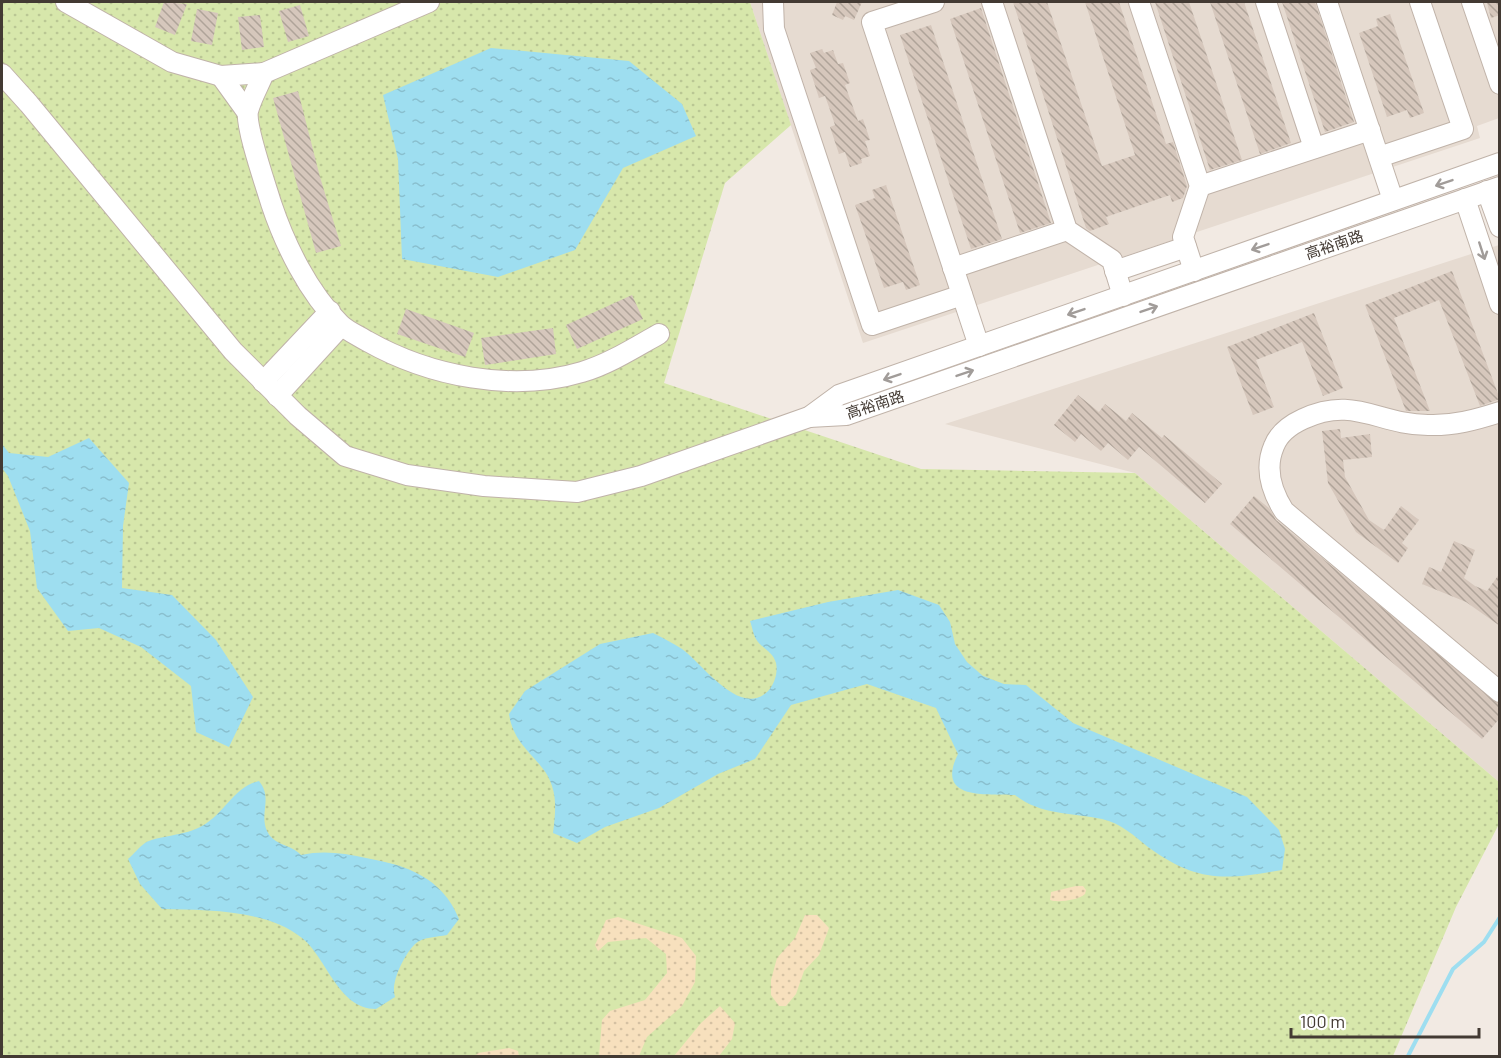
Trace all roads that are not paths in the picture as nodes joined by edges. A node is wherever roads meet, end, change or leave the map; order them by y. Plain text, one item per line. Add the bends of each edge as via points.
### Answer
1 (66, 2) edge
2 (429, 2) edge
3 (773, 2) edge
4 (934, 2) edge
5 (992, 2) edge
6 (1139, 2) edge
7 (1266, 2) edge
8 (1327, 2) edge
9 (1420, 2) edge
10 (1472, 2) edge
11 (264, 73) junction
12 (2, 74) edge
13 (221, 76) junction
14 (1500, 84) edge
15 (248, 112) junction
16 (1370, 130) junction
17 (1314, 148) junction
18 (1379, 157) junction
19 (1500, 163) edge
20 (1200, 186) junction
21 (1493, 189) edge
22 (1465, 199) junction
23 (1393, 200) junction
24 (1500, 227) edge
25 (1067, 230) junction
26 (1186, 247) junction
27 (953, 268) junction
28 (1115, 271) junction
29 (1194, 271) junction
30 (962, 295) junction
31 (1123, 296) junction
32 (1500, 304) edge
33 (336, 318) junction
34 (659, 334) dead end
35 (979, 346) junction
36 (270, 389) junction
37 (1500, 412) edge
38 (809, 417) junction
39 (1500, 692) edge

1 - 13 street via 172,62
2 - 11 street
3 - 30 street via 774,29 872,325
4 - 27 street via 872,22
5 - 25 street
6 - 20 street
7 - 17 street
8 - 16 street
9 - 18 street via 1463,129
10 - 14 street
11 - 13 street
11 - 15 street
12 - 36 street via 233,351
13 - 15 street
15 - 33 street via 280,230 309,283
16 - 17 street
16 - 18 street
17 - 20 street
18 - 23 street
19 -> 23 street, 高裕南路
20 - 26 street via 1183,237
21 - 22 street, 高裕南路
21 - 24 street
22 -> 32 street
38 -> 22 street, 高裕南路 via 846,415
23 -> 29 street, 高裕南路
25 - 27 street
25 - 28 street via 1112,260
26 - 28 street
26 - 29 street
27 - 30 street
28 - 31 street
29 - 31 street, 高裕南路
30 - 35 street
31 -> 35 street, 高裕南路
33 - 34 street via 387,352 435,370 487,379 549,380 583,372
33 - 36 street
35 -> 38 street, 高裕南路 via 839,395
36 - 38 street via 345,456 407,475 484,486 577,492 641,476
37 - 39 street via 1468,422 1425,426 1361,410 1338,408 1316,412 1295,422 1278,437 1269,467 1276,498 1284,512

